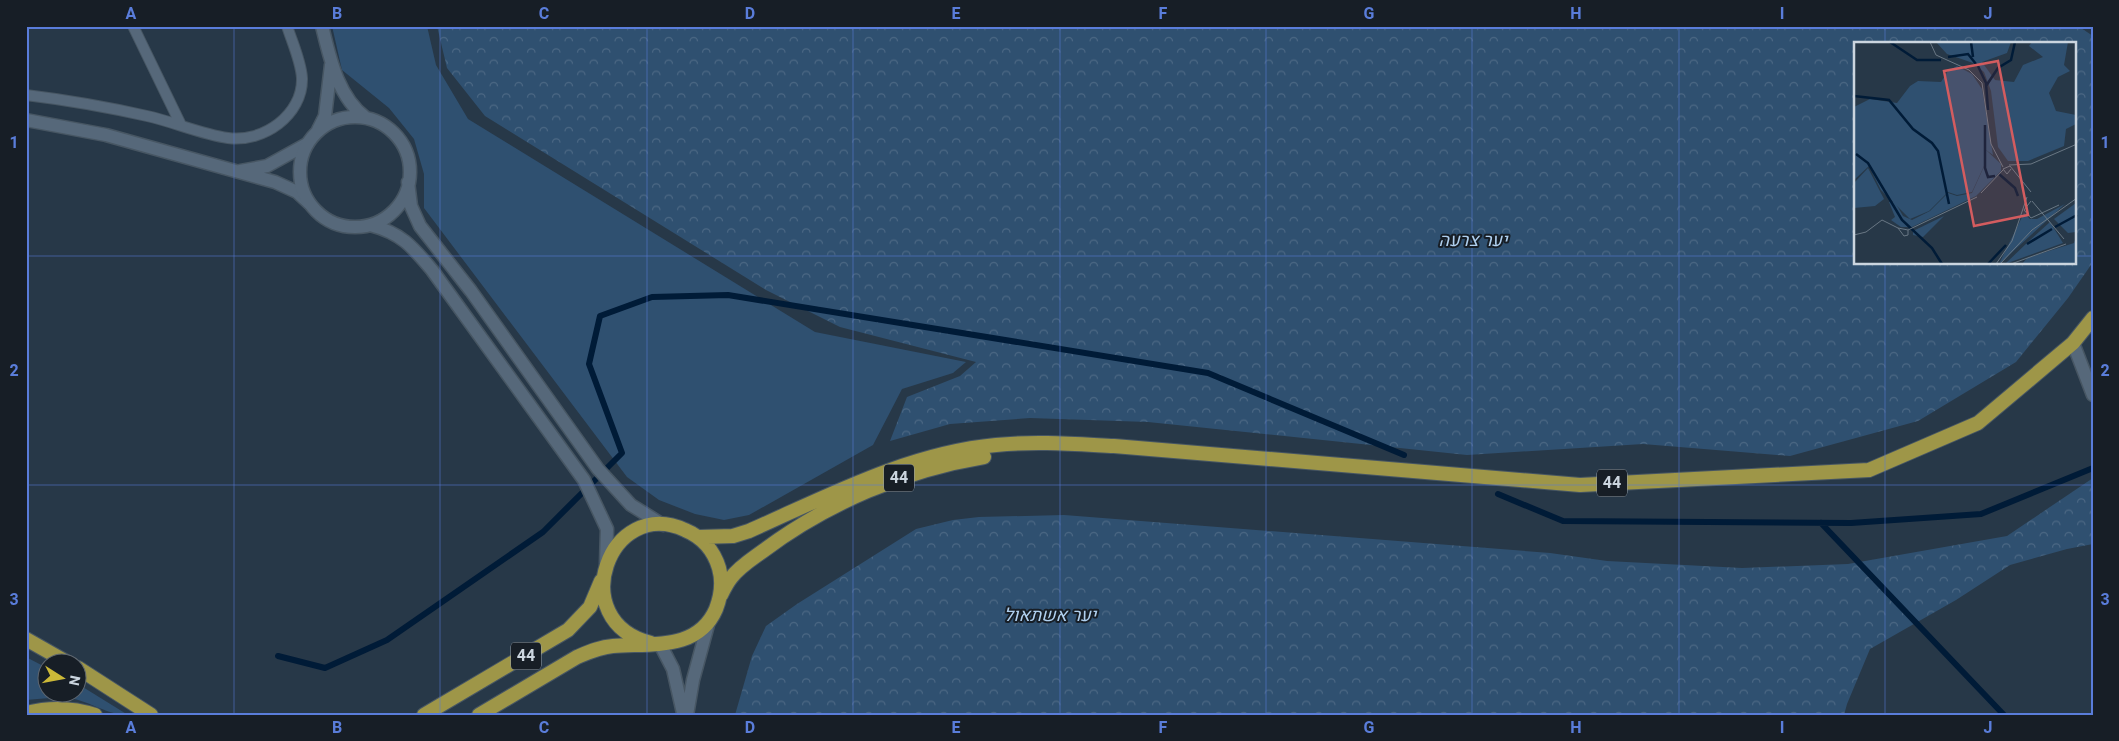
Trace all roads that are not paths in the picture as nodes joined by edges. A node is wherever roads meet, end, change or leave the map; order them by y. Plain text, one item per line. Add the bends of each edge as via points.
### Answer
1 (133, 26) edge
2 (288, 26) edge
3 (322, 26) edge
4 (331, 62) junction
5 (26, 95) edge
6 (366, 118) junction
7 (26, 120) edge
8 (182, 125) junction
9 (317, 131) junction
10 (307, 144) junction
11 (234, 172) junction
12 (408, 182) junction
13 (309, 202) junction
14 (370, 224) junction
15 (2093, 318) edge
16 (2073, 343) junction
17 (2093, 395) edge
18 (1114, 446) junction
19 (664, 525) junction
20 (699, 537) junction
21 (605, 569) junction
22 (720, 596) junction
23 (709, 622) junction
24 (26, 639) edge
25 (655, 644) junction
26 (52, 654) edge
27 (88, 674) edge
28 (26, 713) edge
29 (95, 715) edge
30 (151, 715) edge
31 (424, 715) edge
32 (479, 715) edge
33 (685, 715) edge

1 - 8 lane
2 - 8 lane via 302,86 294,107 286,116 267,131 242,138 228,138
3 - 4 street
4 - 6 street via 348,98
4 - 9 street via 327,103 323,122
5 - 8 lane via 118,110
6 - 9 street via 339,119
6 - 12 street via 389,128 400,141 409,164
7 - 11 street via 106,135
9 - 10 street
10 - 11 street via 267,166
10 - 13 street via 301,161 300,179
11 - 13 street via 282,184
12 - 14 street via 398,206
12 - 19 street via 411,206 420,226 471,291 598,470 637,509
13 - 14 street via 320,215 335,224 353,227
14 - 21 street via 396,234 428,264 584,480 607,529
15 - 16 highway, 44
16 - 17 street
16 - 18 highway, 44 via 1978,423 1869,470 1580,485
18 - 20 highway, 44 via 1039,442 994,445 944,454 848,486 749,531 732,536
18 - 22 highway, 44 via 1007,453 937,466 900,478 820,514 775,542 732,577
19 - 20 highway, 44 via 683,528
19 - 21 highway, 44 via 645,527 629,535 615,547
20 - 22 highway, 44 via 719,568
21 - 25 highway via 604,601 612,618 632,637
21 - 31 highway, 44 via 592,602 573,626
22 - 23 highway, 44
23 - 25 highway, 44 via 687,639
23 - 33 street
24 - 26 highway
25 - 32 highway, 44 via 608,647 584,654
25 - 33 street via 673,669
27 - 30 highway
28 - 29 highway via 61,708

